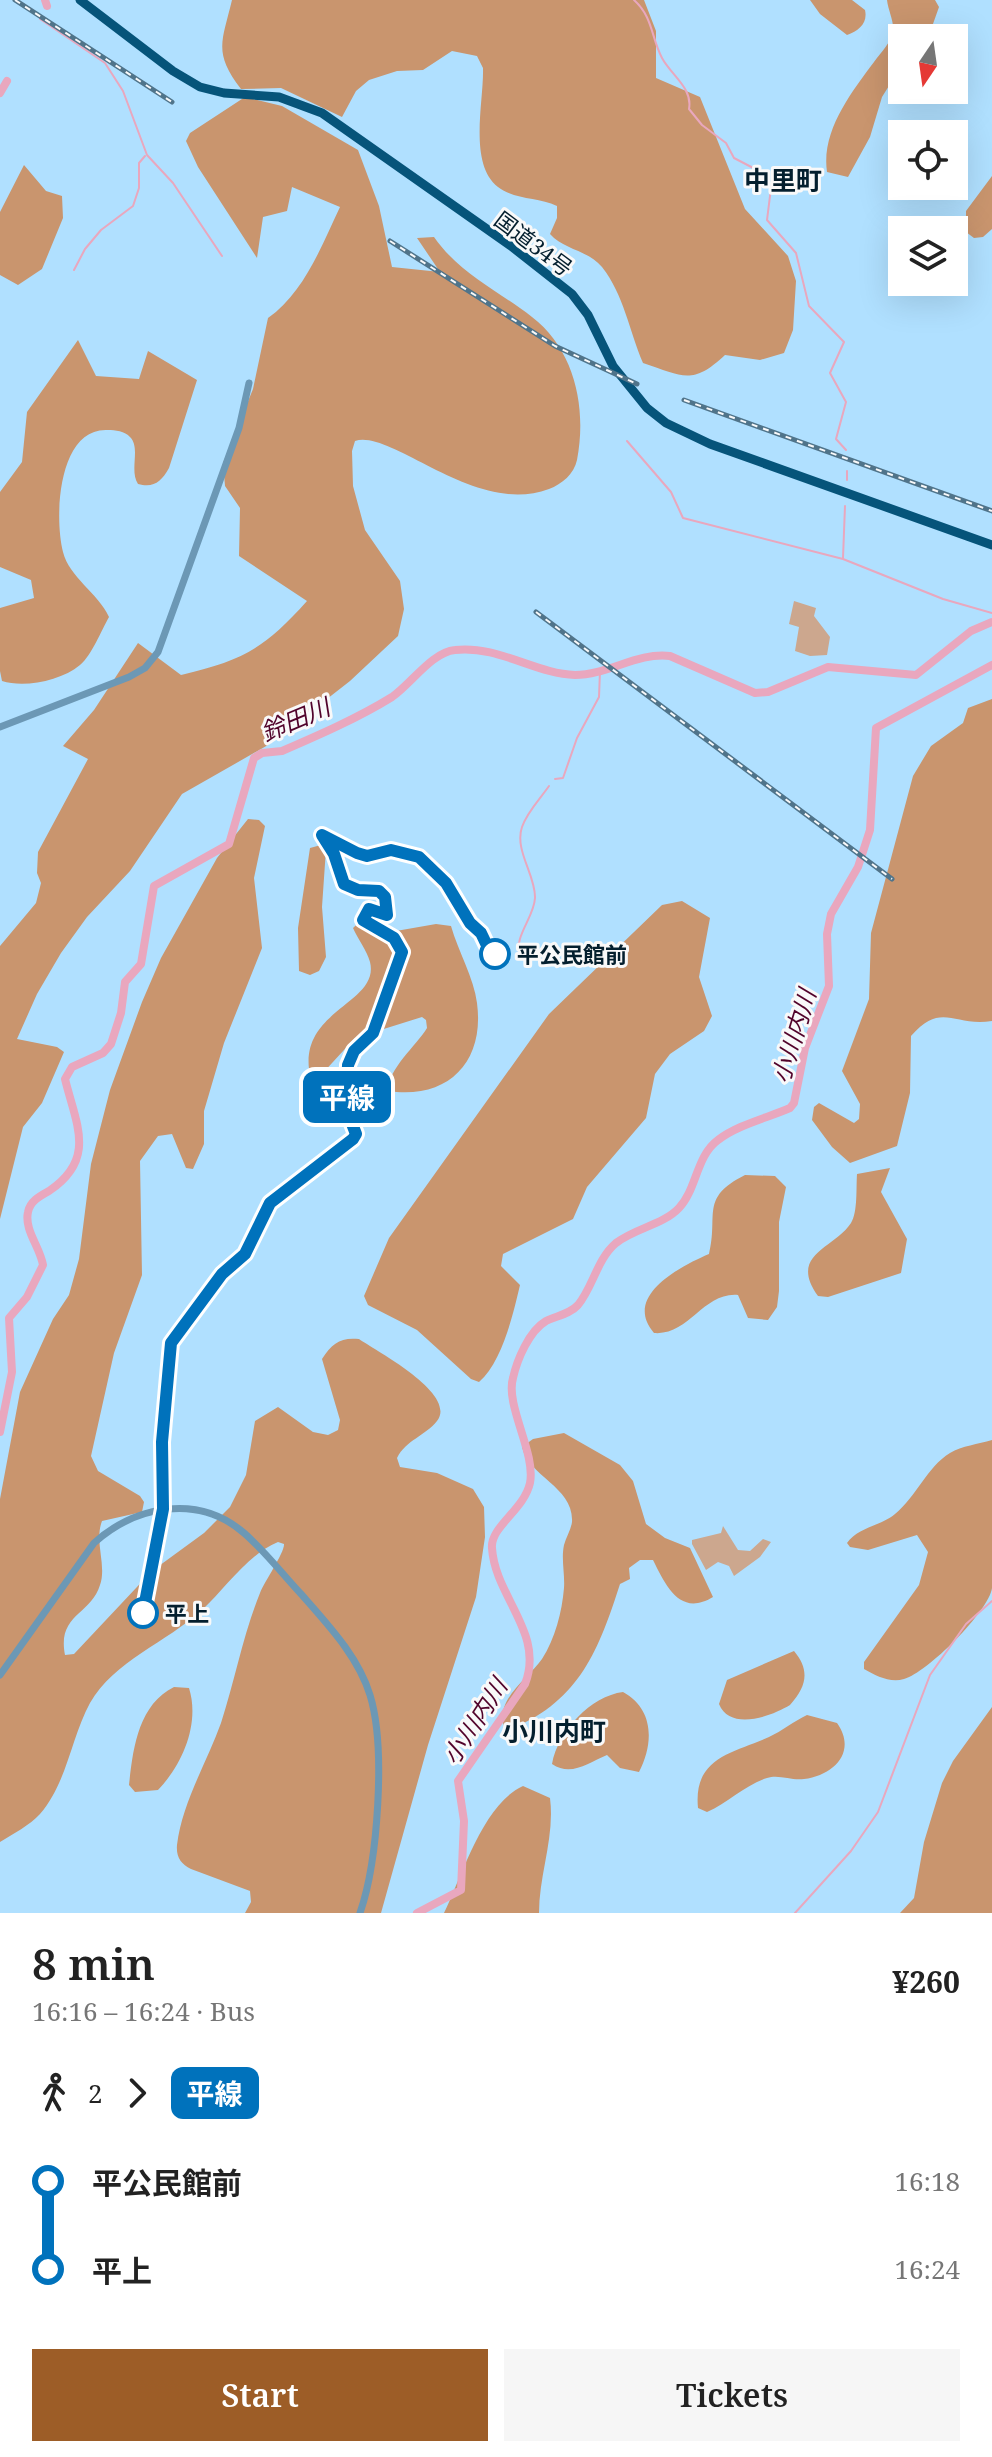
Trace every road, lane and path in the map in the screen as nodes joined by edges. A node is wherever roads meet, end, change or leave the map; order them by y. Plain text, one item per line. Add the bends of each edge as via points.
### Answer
1 (80, 0) edge
2 (249, 383) dead end
3 (992, 545) edge
4 (0, 727) edge
5 (0, 1675) edge
6 (360, 1913) edge

1 - 3 highway, 国道34号 via 200,87 279,97 322,113 549,273 572,294 613,366 666,423 710,444
2 - 4 street via 239,428 158,652 129,677
5 - 6 street via 94,1543 111,1528 146,1511 186,1509 212,1515 244,1532 347,1650 366,1684 374,1715 374,1842

